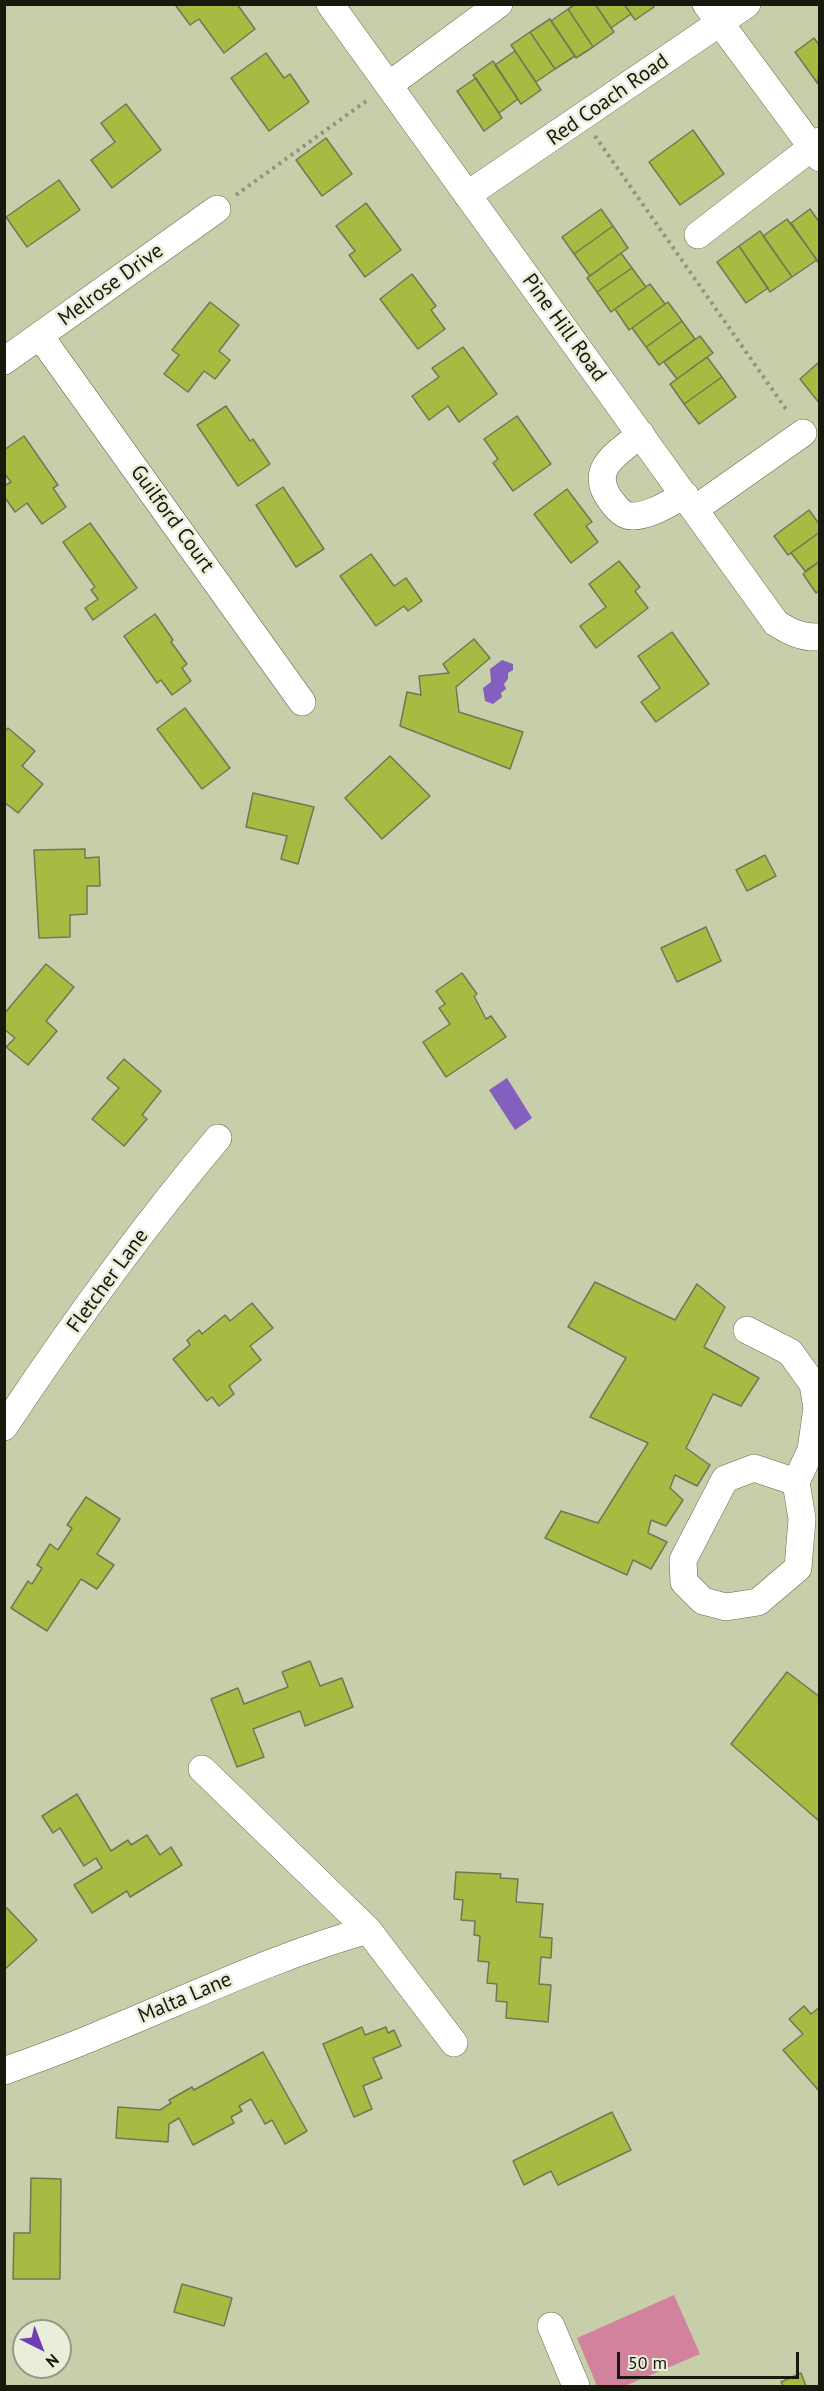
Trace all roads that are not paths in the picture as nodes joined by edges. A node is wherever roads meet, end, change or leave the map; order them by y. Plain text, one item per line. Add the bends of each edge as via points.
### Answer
1 (330, 4) edge
2 (499, 4) edge
3 (747, 4) edge
4 (712, 14) edge
5 (389, 85) junction
6 (817, 149) edge
7 (467, 195) junction
8 (217, 209) road end
9 (698, 235) dead end
10 (40, 336) junction
11 (4, 362) edge
12 (803, 433) road end
13 (641, 434) junction
14 (690, 502) junction
15 (814, 638) edge
16 (302, 702) dead end
17 (218, 1138) dead end
18 (747, 1330) dead end
19 (4, 1427) edge
20 (796, 1482) junction
21 (809, 1574) edge
22 (202, 1769) dead end
23 (368, 1930) junction
24 (454, 2043) dead end
25 (4, 2071) edge
26 (551, 2326) dead end
27 (576, 2386) edge

1 - 5 street, Pine Hill Road
2 - 5 street
3 - 4 street, Red Coach Road
4 - 6 street
4 - 7 street, Red Coach Road via 582,118
5 - 7 street, Pine Hill Road
6 - 9 street
7 - 13 street, Pine Hill Road
8 - 10 street, Melrose Drive
10 - 11 street, Melrose Drive
10 - 16 street, Guilford Court
12 - 14 street
13 - 14 street, Pine Hill Road
13 - 14 street via 605,466 600,478 605,493 620,512 631,517
14 - 15 street, Pine Hill Road via 776,622 792,633
17 - 19 street, Fletcher Lane via 127,1254
18 - 20 street via 790,1352 813,1384 817,1408 811,1450
20 - 21 street
20 - 21 street via 754,1468 725,1479 683,1560 684,1582 703,1601 726,1607 758,1602
22 - 23 street
23 - 24 street
23 - 25 street, Malta Lane via 266,1964
26 - 27 street

